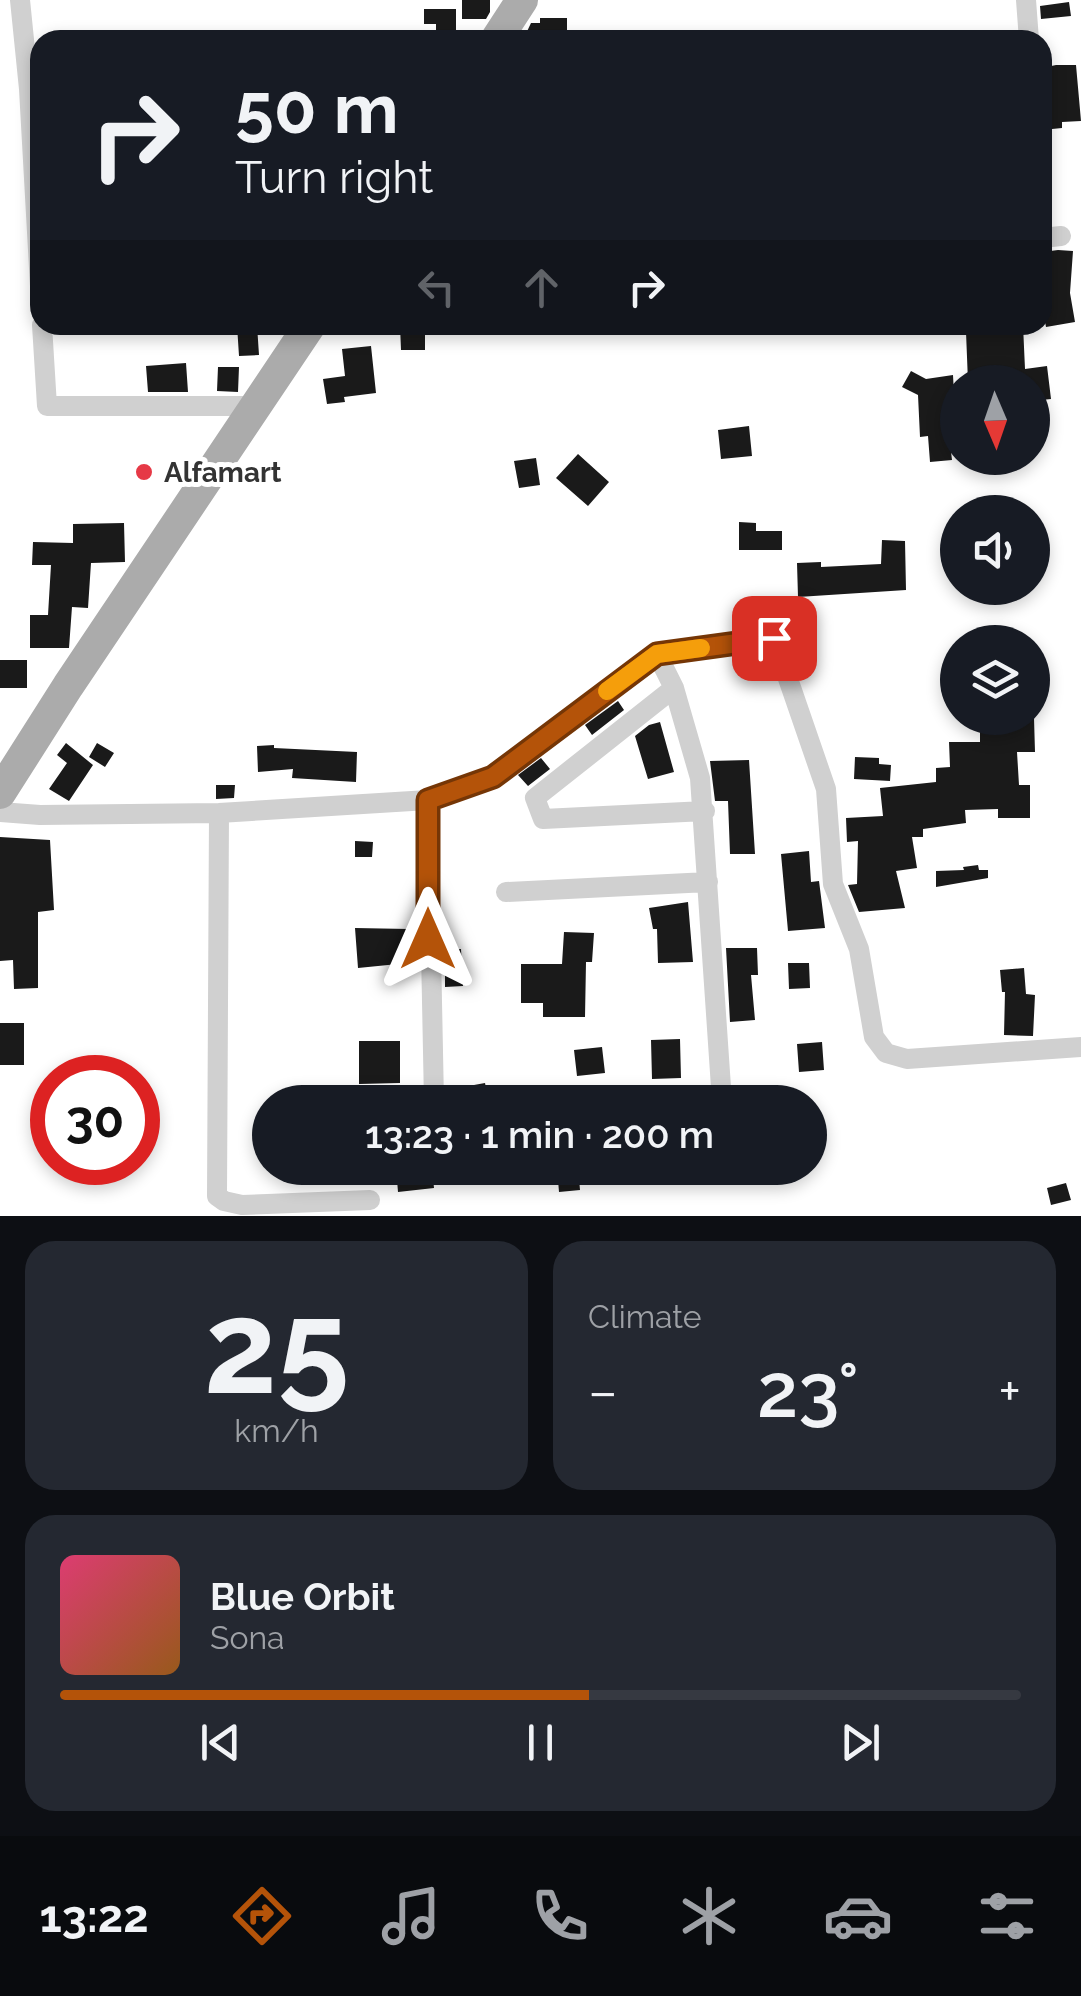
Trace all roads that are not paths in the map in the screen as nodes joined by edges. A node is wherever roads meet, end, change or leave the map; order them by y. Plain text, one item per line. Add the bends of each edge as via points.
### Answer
1 (20, 0) edge
2 (522, 0) edge
3 (1026, 0) edge
4 (502, 30) edge
5 (1029, 30) edge
6 (30, 107) edge
7 (42, 335) edge
8 (303, 335) edge
9 (255, 406) junction
10 (657, 654) junction
11 (674, 688) junction
12 (0, 793) edge
13 (428, 800) junction
14 (705, 811) junction
15 (0, 812) edge
16 (219, 813) junction
17 (708, 882) junction
18 (506, 892) dead end
19 (1081, 1046) edge
20 (434, 1085) edge
21 (721, 1085) edge
22 (370, 1200) dead end

1 - 6 street
2 - 4 main road
3 - 5 street
7 - 9 street via 46,406
8 - 9 main road
9 - 12 main road
10 - 11 street
10 - 13 street via 493,777
10 - 19 street via 774,638 826,789 833,884 859,949 874,1038 886,1053 907,1059
11 - 14 street
11 - 14 street via 535,798 543,819
13 - 16 street
13 - 20 street
14 - 17 street
15 - 16 street
16 - 22 street via 217,1196 242,1205
17 - 18 street
17 - 21 street

